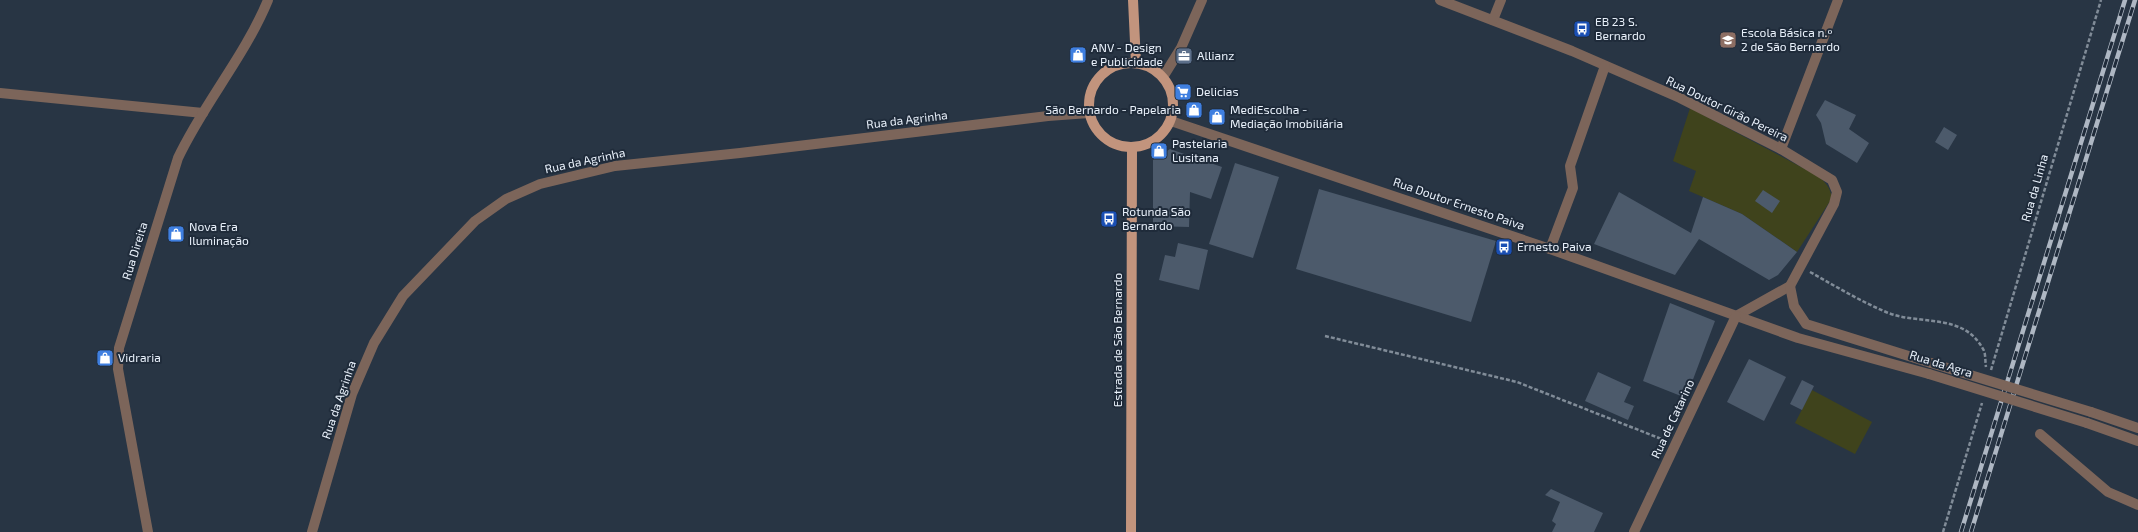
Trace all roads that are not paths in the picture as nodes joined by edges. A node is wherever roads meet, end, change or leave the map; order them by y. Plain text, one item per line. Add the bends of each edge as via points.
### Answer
1 (268, 0) edge
2 (1133, 0) edge
3 (1202, 0) edge
4 (1440, 0) edge
5 (1501, 0) edge
6 (1838, 0) edge
7 (1493, 20) junction
8 (1136, 63) junction
9 (1605, 66) junction
10 (1163, 77) junction
11 (0, 93) edge
12 (203, 113) junction
13 (1089, 113) junction
14 (1171, 121) junction
15 (1132, 148) junction
16 (1781, 149) junction
17 (1550, 249) junction
18 (1790, 286) junction
19 (1736, 316) junction
20 (2138, 428) edge
21 (2040, 434) dead end
22 (2138, 441) edge
23 (2138, 505) edge
24 (148, 532) edge
25 (312, 532) edge
26 (1130, 532) edge
27 (1634, 532) edge

1 - 12 street, Rua Direita via 258,24
2 - 8 main road
3 - 10 street via 1181,48
4 - 7 street, Rua Doutor Girão Pereira
5 - 7 street
6 - 16 street
7 - 9 street, Rua Doutor Girão Pereira
8 - 10 main road via 1150,68
8 - 13 main road via 1110,68 1100,77 1093,87 1089,100
9 - 16 street, Rua Doutor Girão Pereira via 1680,98
9 - 17 street via 1570,166 1573,188
10 - 14 main road via 1170,86 1173,98 1174,110
11 - 12 street
12 - 24 street, Rua Direita via 178,158 117,359
13 - 15 main road via 1093,124 1109,142 1120,147
13 - 25 street, Rua da Agrinha via 615,166 540,184 506,199 476,221 403,296 374,343 352,394
14 - 15 main road via 1156,141
14 - 17 street, Rua Doutor Ernesto Paiva
15 - 26 main road, Estrada de São Bernardo
16 - 18 street, Rua Doutor Girão Pereira via 1832,180 1837,192 1834,204
17 - 19 street, Rua Doutor Ernesto Paiva
18 - 19 street
18 - 20 street, Rua da Agra, bridge via 1794,306 1806,324
19 - 22 street, Rua da Agra, bridge via 1798,338 1929,374
19 - 27 street, Rua de Catarino
21 - 23 street via 2108,492

